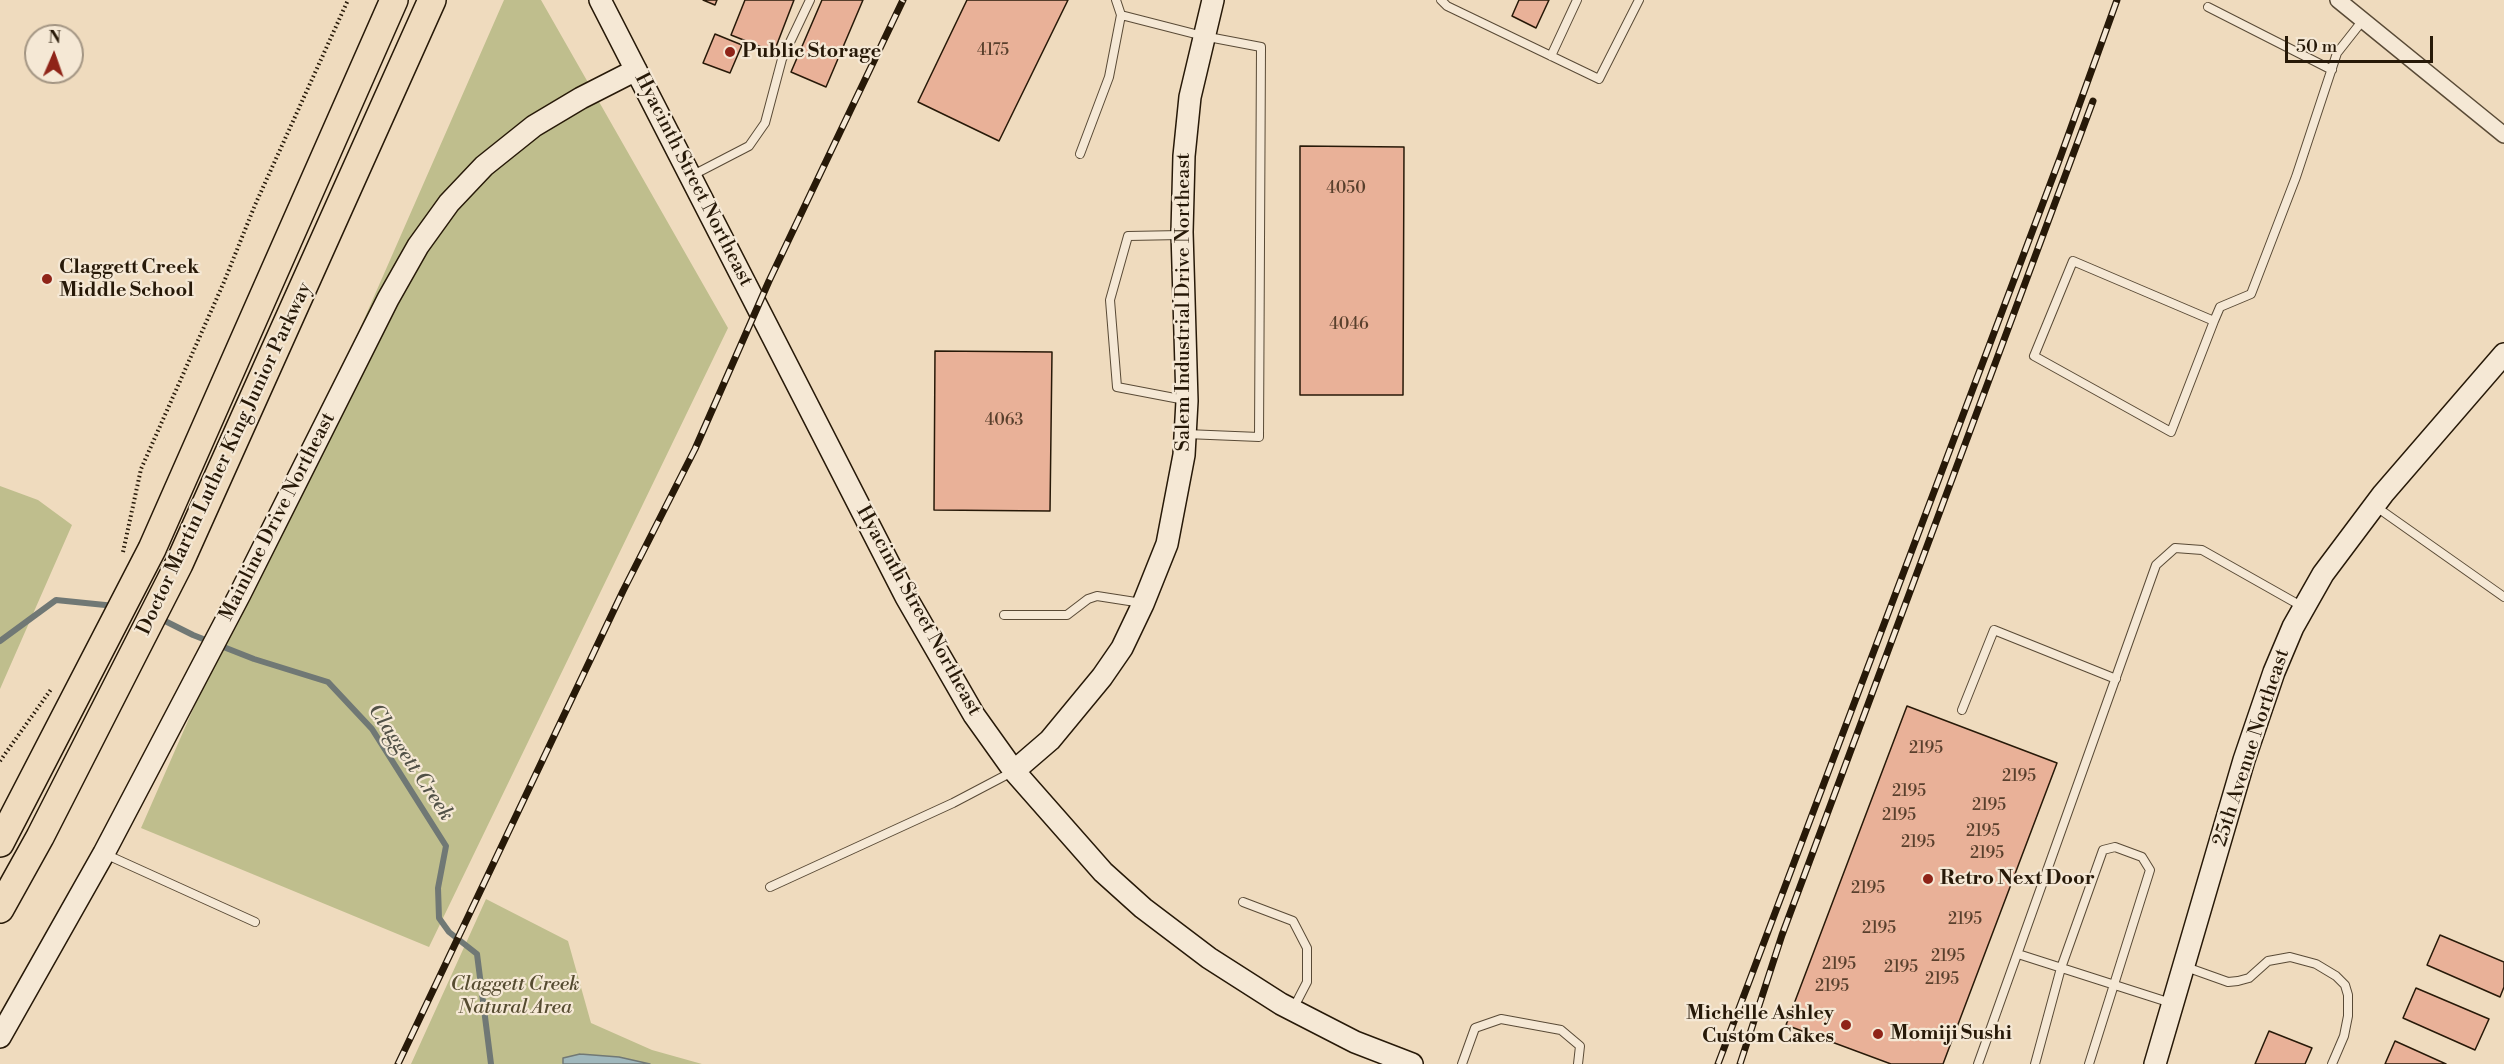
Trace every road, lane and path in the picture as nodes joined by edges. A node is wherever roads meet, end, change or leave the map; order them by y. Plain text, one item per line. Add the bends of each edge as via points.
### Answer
1 (348, 0) edge
2 (394, 0) edge
3 (432, 0) edge
4 (600, 0) edge
5 (810, 0) edge
6 (1116, 0) edge
7 (1213, 0) edge
8 (1441, 0) edge
9 (1577, 0) edge
10 (1639, 0) edge
11 (2338, 0) edge
12 (2208, 7) dead end
13 (1121, 15) junction
14 (2363, 20) junction
15 (1203, 36) junction
16 (1551, 56) junction
17 (636, 70) junction
18 (2332, 70) junction
19 (2504, 135) edge
20 (1080, 154) dead end
21 (691, 176) junction
22 (1182, 235) junction
23 (2214, 321) junction
24 (2504, 354) edge
25 (1187, 401) junction
26 (1185, 434) junction
27 (2374, 506) junction
28 (119, 561) dead end
29 (2504, 597) edge
30 (1143, 604) junction
31 (2304, 608) junction
32 (1004, 615) dead end
33 (2116, 679) junction
34 (56, 683) dead end
35 (1962, 710) dead end
36 (0, 761) edge
37 (1014, 771) junction
38 (0, 843) edge
39 (104, 853) junction
40 (770, 887) dead end
41 (1244, 902) dead end
42 (0, 909) edge
43 (255, 922) dead end
44 (2018, 954) junction
45 (2185, 966) junction
46 (2061, 968) junction
47 (2116, 985) junction
48 (2173, 1004) junction
49 (1292, 1010) junction
50 (0, 1037) edge
51 (1412, 1064) edge
52 (1462, 1064) edge
53 (1578, 1064) edge
54 (1978, 1064) edge
55 (2035, 1064) edge
56 (2089, 1064) edge
57 (2155, 1064) edge
58 (2332, 1064) edge

1 - 28 path via 141,469
2 - 38 highway, Doctor Martin Luther King Junior Parkway via 152,549
3 - 42 highway, Doctor Martin Luther King Junior Parkway via 179,564
4 - 17 street, Hyacinth Street Northeast
5 - 21 lane via 782,59 765,123 749,146
6 - 13 lane
7 - 15 street, Salem Industrial Drive Northeast
8 - 16 lane
9 - 16 lane
10 - 16 lane via 1599,79
11 - 14 street
12 - 18 lane
13 - 15 lane
13 - 20 lane via 1109,77
14 - 18 lane via 2337,53
14 - 19 street
15 - 22 street, Salem Industrial Drive Northeast via 1190,97
15 - 26 lane via 1261,47 1259,437
17 - 21 street, Hyacinth Street Northeast
17 - 39 street, Mainline Drive Northeast via 534,126 484,166 449,203 418,246
18 - 23 lane via 2251,294 2220,307
21 - 37 street, Hyacinth Street Northeast via 906,597 974,715
22 - 25 street, Salem Industrial Drive Northeast
22 - 25 lane via 1128,236 1110,300 1117,387
23 - 23 lane via 2171,432 2034,356 2073,261
24 - 27 street, 25th Avenue Northeast
25 - 26 street, Salem Industrial Drive Northeast
26 - 30 street, Salem Industrial Drive Northeast via 1167,544
27 - 29 lane
27 - 31 street, 25th Avenue Northeast via 2323,574
30 - 32 lane via 1097,596 1067,615
30 - 37 street, Salem Industrial Drive Northeast via 1122,648 1102,677 1050,740
31 - 33 lane via 2202,550 2175,548 2156,566
31 - 45 street, 25th Avenue Northeast via 2274,672 2255,727
33 - 35 lane via 1994,630
33 - 44 lane
34 - 36 path
37 - 40 lane
37 - 49 street, Hyacinth Street Northeast via 1103,872 1143,908 1231,974
39 - 43 lane
39 - 50 street, Mainline Drive Northeast
41 - 49 lane via 1293,921 1307,948 1307,982
44 - 46 lane
44 - 54 lane
45 - 48 street, 25th Avenue Northeast
45 - 58 lane via 2228,982 2248,978 2268,961 2290,957 2316,964 2336,976 2348,995 2348,1016
46 - 47 lane
46 - 47 lane via 2103,850 2115,847 2142,857 2150,870
46 - 55 lane
47 - 48 lane
47 - 56 lane
48 - 57 street, 25th Avenue Northeast
49 - 51 street, Hyacinth Street Northeast via 1355,1042
52 - 53 lane via 1474,1028 1501,1019 1561,1030 1580,1046

